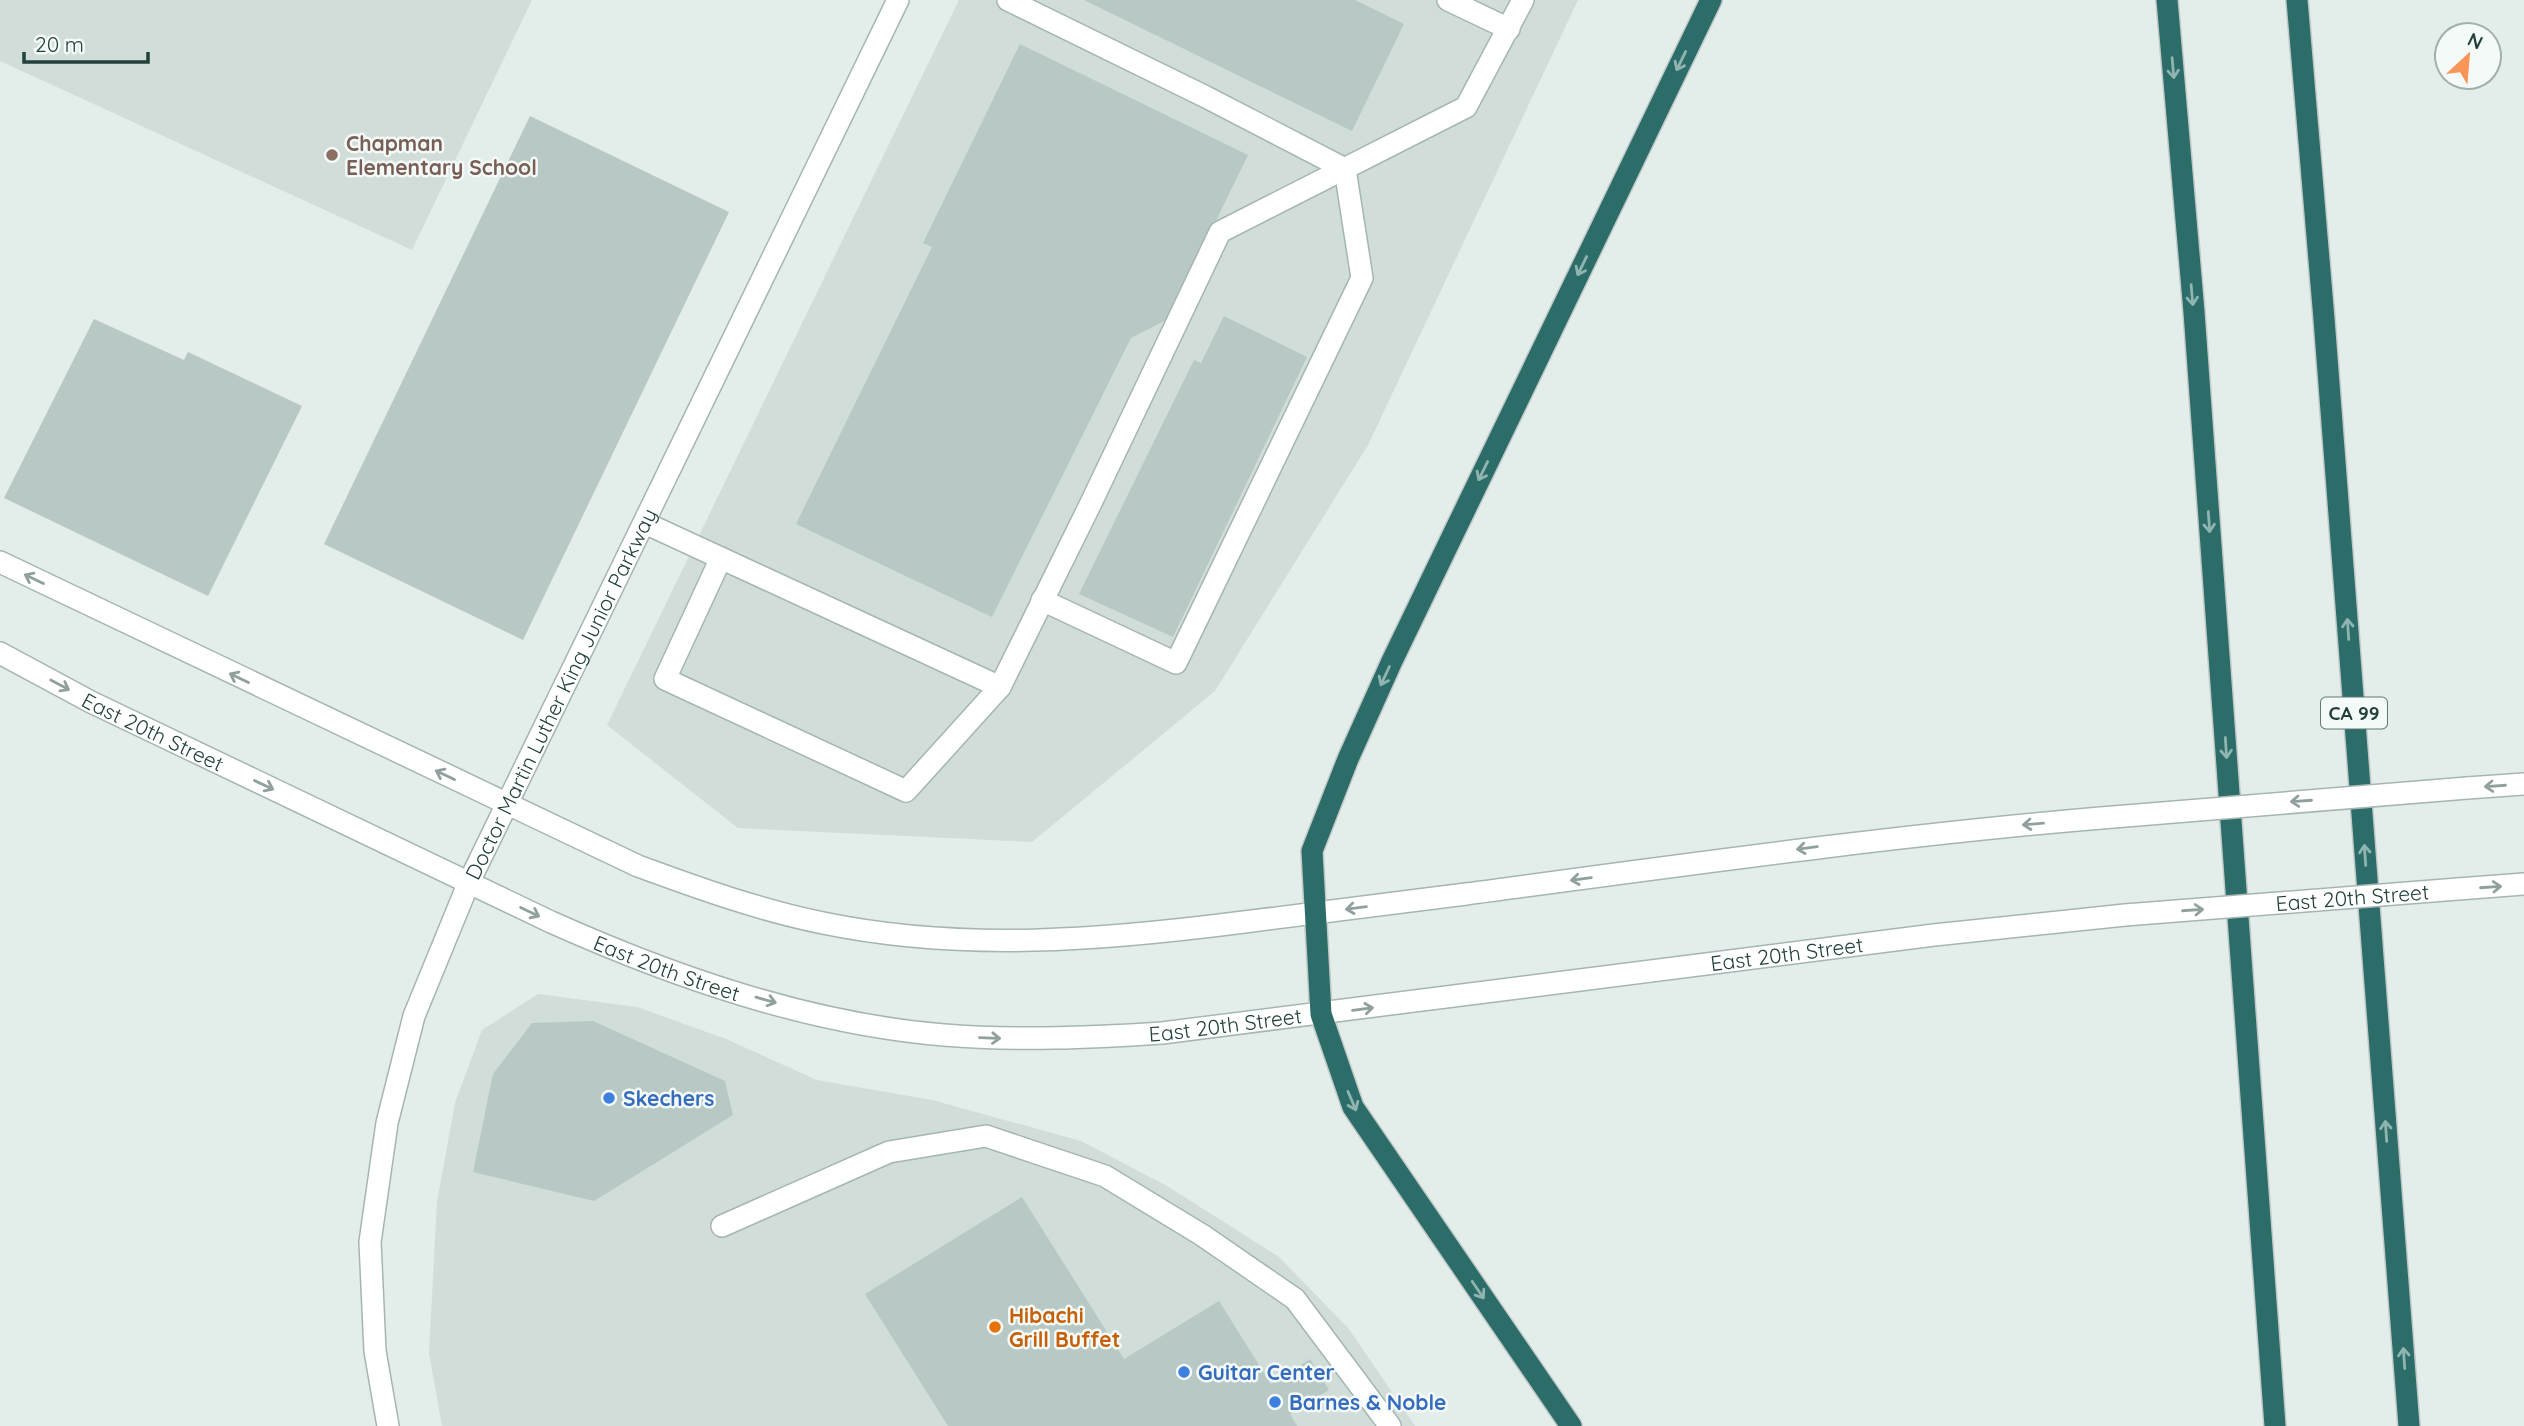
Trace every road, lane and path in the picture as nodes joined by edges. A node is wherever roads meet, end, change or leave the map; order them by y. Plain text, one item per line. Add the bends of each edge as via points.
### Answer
1 (898, 0) edge
2 (1008, 0) edge
3 (1448, 0) edge
4 (1523, 0) edge
5 (1711, 0) edge
6 (2167, 0) edge
7 (2297, 0) edge
8 (1509, 29) junction
9 (1345, 169) junction
10 (645, 523) junction
11 (721, 558) junction
12 (0, 562) edge
13 (1042, 600) junction
14 (0, 653) edge
15 (1000, 687) junction
16 (2524, 784) edge
17 (506, 804) junction
18 (469, 882) junction
19 (2524, 884) edge
20 (1315, 914) junction
21 (1321, 1014) junction
22 (722, 1226) dead end
23 (388, 1426) edge
24 (1390, 1426) edge
25 (1570, 1426) edge
26 (2275, 1426) edge
27 (2409, 1426) edge

1 - 10 street, Doctor Martin Luther King Junior Parkway
2 - 9 street
3 - 8 street
4 - 8 street
5 -> 20 highway via 1348,759 1312,851
6 -> 26 highway
27 -> 7 highway, CA 99
8 - 9 street via 1466,107
9 - 13 street via 1220,232
9 - 13 street via 1362,278 1176,663
10 - 11 street
10 - 17 street, Doctor Martin Luther King Junior Parkway
11 - 15 street
11 - 15 street via 665,679 893,785 906,791
17 -> 12 street
13 - 15 street
14 -> 18 street, East 20th Street via 136,724
16 -> 20 street, bridge via 1838,844
17 - 18 street, Doctor Martin Luther King Junior Parkway
17 - 20 street via 682,881 772,910 868,931 957,940 1099,939
18 -> 21 street, East 20th Street via 581,935 706,982 795,1008 894,1029 990,1038 1104,1037
18 - 23 street, Doctor Martin Luther King Junior Parkway via 414,1016 387,1123 370,1242 375,1351
21 -> 19 street, East 20th Street, bridge via 1934,935
20 - 21 highway
21 -> 25 highway via 1353,1107
22 - 24 street via 889,1152 986,1136 1105,1176 1295,1299

